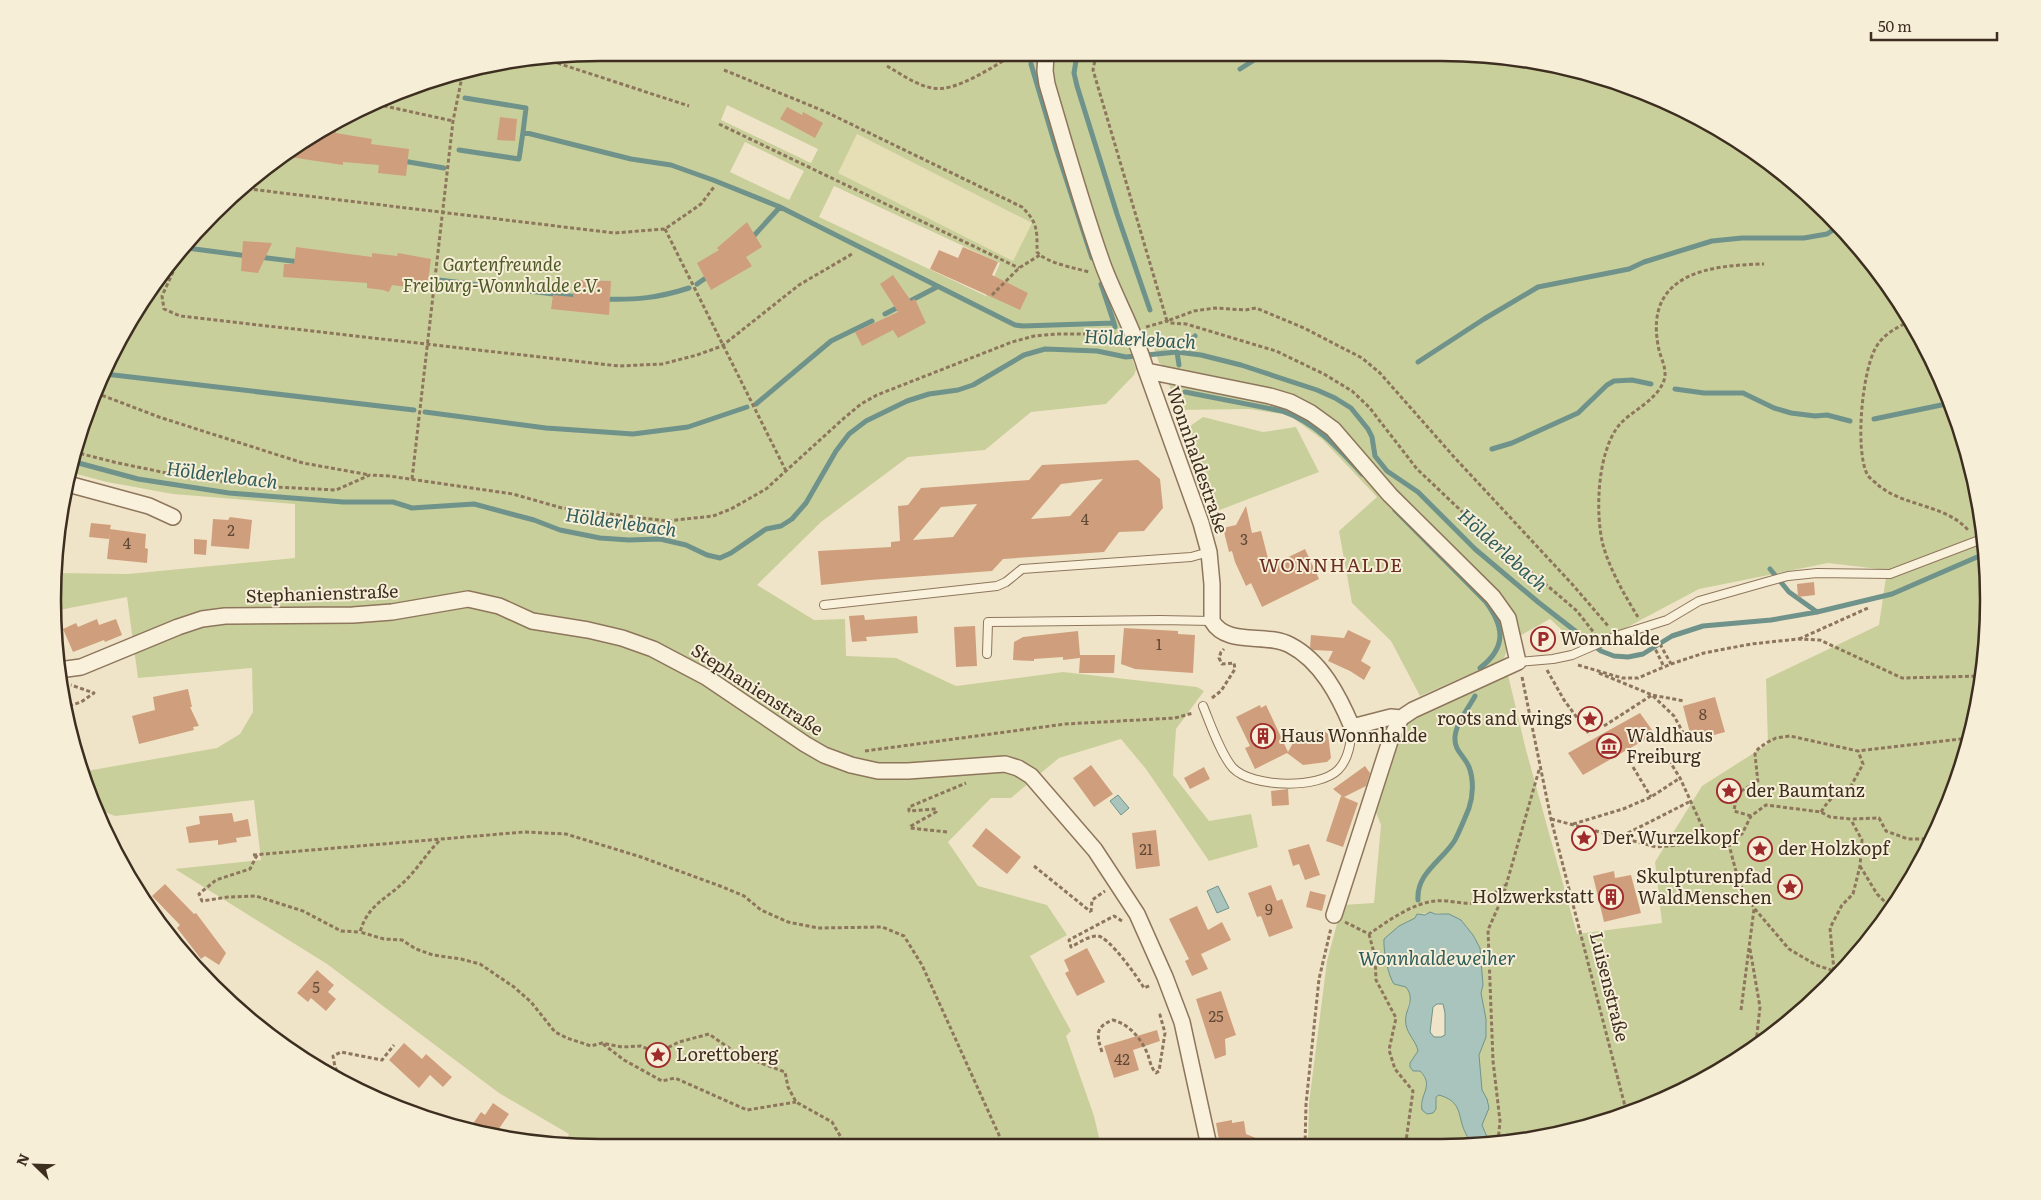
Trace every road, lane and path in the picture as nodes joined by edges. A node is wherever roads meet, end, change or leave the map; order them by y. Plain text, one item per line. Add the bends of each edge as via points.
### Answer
1 (1002, 61) edge
2 (1046, 61) edge
3 (1095, 61) edge
4 (557, 63) edge
5 (887, 66) dead end
6 (724, 70) dead end
7 (461, 80) edge
8 (385, 106) edge
9 (689, 106) dead end
10 (453, 121) junction
11 (719, 124) dead end
12 (714, 187) dead end
13 (252, 189) edge
14 (444, 212) junction
15 (665, 229) junction
16 (852, 254) dead end
17 (1040, 255) junction
18 (1764, 264) dead end
19 (1104, 266) junction
20 (1019, 268) junction
21 (173, 272) edge
22 (992, 294) dead end
23 (1167, 321) junction
24 (1904, 325) edge
25 (1137, 329) junction
26 (428, 345) junction
27 (722, 346) junction
28 (1146, 369) junction
29 (101, 396) edge
30 (82, 454) edge
31 (786, 472) junction
32 (370, 475) junction
33 (412, 479) junction
34 (74, 486) edge
35 (173, 516) dead end
36 (1976, 536) edge
37 (1976, 541) edge
38 (1209, 552) junction
39 (824, 605) dead end
40 (1868, 608) dead end
41 (1212, 621) junction
42 (1645, 627) junction
43 (1616, 636) junction
44 (1798, 639) junction
45 (1602, 642) junction
46 (1660, 644) dead end
47 (1221, 652) dead end
48 (987, 654) dead end
49 (1542, 660) junction
50 (1518, 662) junction
51 (1671, 664) junction
52 (1664, 666) junction
53 (66, 669) edge
54 (1974, 676) edge
55 (69, 685) dead end
56 (1221, 691) dead end
57 (1652, 695) junction
58 (1684, 701) dead end
59 (72, 705) edge
60 (1203, 706) dead end
61 (1195, 712) dead end
62 (1400, 718) junction
63 (1352, 726) junction
64 (1604, 726) dead end
65 (1590, 735) dead end
66 (1686, 738) dead end
67 (1961, 739) edge
68 (1662, 749) dead end
69 (864, 751) dead end
70 (1858, 751) junction
71 (1632, 767) dead end
72 (1539, 769) junction
73 (1680, 778) junction
74 (970, 782) dead end
75 (1650, 797) junction
76 (1689, 802) junction
77 (1821, 812) junction
78 (1751, 816) junction
79 (1551, 819) junction
80 (1850, 820) junction
81 (1572, 824) junction
82 (946, 832) dead end
83 (1622, 836) junction
84 (1708, 839) junction
85 (1923, 839) edge
86 (440, 841) junction
87 (1728, 841) junction
88 (1034, 866) dead end
89 (1860, 866) junction
90 (1505, 885) junction
91 (1106, 890) dead end
92 (1886, 903) edge
93 (1754, 908) junction
94 (1334, 915) junction
95 (1122, 922) dead end
96 (360, 932) junction
97 (1369, 934) junction
98 (1749, 945) junction
99 (1834, 968) edge
100 (1832, 970) edge
101 (1156, 982) dead end
102 (1741, 1010) dead end
103 (1168, 1012) dead end
104 (1757, 1036) edge
105 (602, 1044) junction
106 (394, 1045) dead end
107 (1102, 1052) dead end
108 (336, 1070) edge
109 (796, 1102) junction
110 (1625, 1106) edge
111 (1499, 1135) edge
112 (842, 1139) edge
113 (1001, 1139) edge
114 (1207, 1139) edge
115 (1305, 1139) edge
116 (1406, 1139) edge

1 - 5 path via 961,84 933,89
2 - 19 street, Wonnhaldestraße via 1047,84
3 - 23 path via 1093,70
4 - 9 path
6 - 17 path via 826,112 1022,207 1037,227 1037,252
7 - 10 path
8 - 10 path
10 - 14 path
11 - 20 path
12 - 15 path via 701,204
13 - 14 path
14 - 15 path via 614,233
14 - 26 path
15 - 27 path
16 - 27 path via 800,285
17 - 19 path via 1089,272
17 - 20 path
18 - 42 path via 1727,265 1688,276 1672,286 1662,300 1657,319 1656,334 1665,374 1662,385 1620,424 1605,454 1600,483 1603,545 1614,572
19 - 25 street, Wonnhaldestraße via 1118,303
20 - 22 path
21 - 26 path via 162,296 164,309 180,316
23 - 25 path
23 - 43 path via 1194,311 1256,308 1362,358 1380,373
23 - 45 path via 1276,351 1352,391 1369,407 1417,469 1474,523 1577,611
24 - 36 path via 1886,335 1875,349 1867,370 1861,428 1867,474 1893,494 1956,520
25 - 28 street, Wonnhaldestraße via 1138,345
25 - 31 path via 1106,335 1083,333 1027,338 896,387 862,404
26 - 27 path via 640,367 679,360
26 - 33 path
27 - 31 path
28 - 38 street, Wonnhaldestraße
28 - 50 street, Wonnhaldestraße via 1290,402 1333,429 1390,495 1493,597 1508,618
29 - 32 path via 303,463
30 - 32 path via 191,478 275,487 336,490
31 - 33 path via 766,489 731,509 713,516 667,521 562,508 513,494
32 - 33 path
34 - 35 street via 149,506
37 - 42 lane via 1890,574 1831,572 1788,576 1699,601 1666,620
38 - 39 lane via 1191,557 1022,569 997,586
38 - 41 street, Wonnhaldestraße
40 - 44 path
41 - 48 lane via 988,622
41 - 63 street via 1222,632 1233,636 1271,638 1302,652 1330,683
42 - 43 lane
42 - 52 path
43 - 45 lane
44 - 51 path via 1704,653
44 - 54 path via 1820,640 1902,678
45 - 49 lane via 1572,655
46 - 51 path
47 - 56 path via 1222,664 1236,665
49 - 50 lane
49 - 65 path via 1564,700
50 - 62 street
50 - 72 path, Luisenstraße
51 - 52 path
52 - 57 path via 1638,678 1622,678 1587,668
53 - 114 street, Stephanienstraße via 81,667 202,620 225,616 372,614 468,599 499,606 532,621 588,630 653,649 706,677 804,744 851,765 878,771 996,764 1018,768 1031,776 1095,850 1137,914 1182,1022
55 - 59 path via 94,693
57 - 58 path
57 - 64 path
57 - 66 path via 1674,716
60 - 63 lane via 1233,768 1262,782 1282,784 1329,777 1346,757
61 - 69 path via 1175,718 1065,724
62 - 63 street
62 - 94 street
67 - 70 path
68 - 73 path
70 - 77 path via 1863,764 1851,786 1838,791
70 - 78 path via 1790,736 1766,742 1755,754 1758,783 1742,790 1736,797 1734,811
71 - 75 path
72 - 79 path, Luisenstraße
72 - 90 path
73 - 75 path
73 - 76 path
74 - 82 path via 909,807 909,811 936,809 910,828
75 - 81 path
76 - 83 path
76 - 84 path
77 - 78 path via 1766,805
77 - 80 path
78 - 87 path via 1742,834
79 - 81 path
79 - 110 path, Luisenstraße
80 - 85 path via 1879,818 1886,831 1908,840
80 - 89 path via 1862,840
81 - 83 path
83 - 84 path via 1656,846
84 - 87 path
86 - 96 path via 406,880 382,898 364,918
86 - 96 path via 255,854 250,869 216,880 199,894 202,901 228,896 256,896 303,911 340,931
86 - 113 path via 524,832 566,834 720,886 788,922 818,928 882,927 904,936 922,965
87 - 93 path via 1739,882
88 - 91 path via 1091,912 1092,900
89 - 92 path
89 - 99 path via 1853,894 1830,928
90 - 97 path via 1478,902 1439,900 1421,905
90 - 111 path via 1488,930
93 - 98 path
93 - 100 path via 1789,949
94 - 97 path
94 - 115 path via 1319,979
95 - 101 path via 1114,916 1069,940 1071,947 1090,938 1102,937 1144,988
96 - 105 path via 402,940 433,955 480,964 531,1002 555,1032 591,1046
97 - 116 path via 1376,980 1396,1018 1389,1050 1394,1069 1413,1091
98 - 102 path
98 - 104 path via 1760,1007
103 - 107 path via 1160,1015 1165,1033 1159,1072 1153,1071 1136,1034 1120,1022 1112,1020 1101,1026 1098,1039
105 - 109 path via 662,1081 675,1078 747,1110
105 - 109 path via 665,1050 679,1042 709,1034 739,1055 785,1072
106 - 108 path via 382,1060 341,1052 333,1056
109 - 112 path via 832,1122

